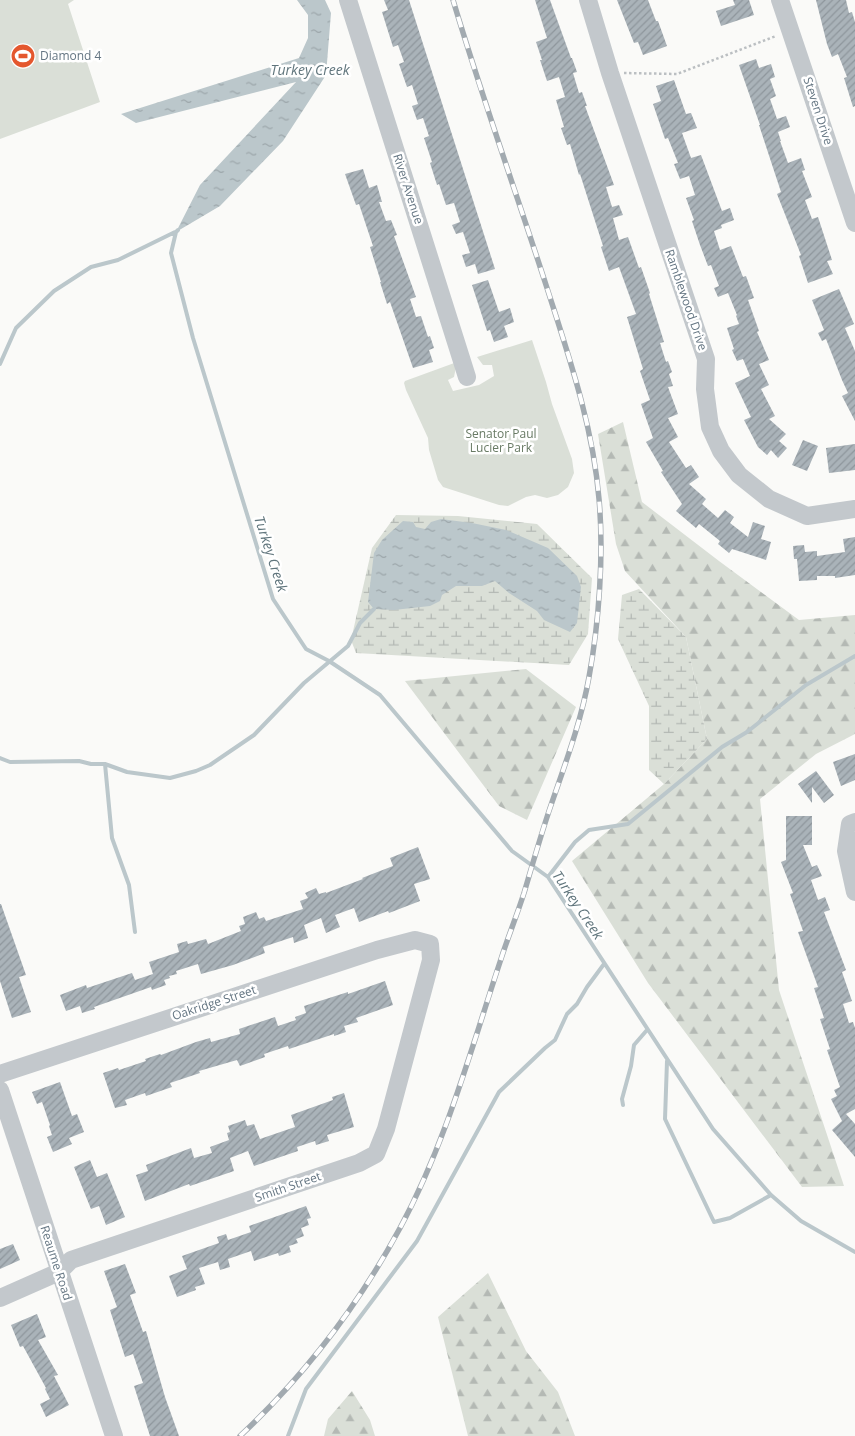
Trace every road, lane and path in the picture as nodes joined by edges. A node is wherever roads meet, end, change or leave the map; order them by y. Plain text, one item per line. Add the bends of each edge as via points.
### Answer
1 (348, 0) edge
2 (588, 0) edge
3 (780, 0) edge
4 (790, 30) junction
5 (610, 73) junction
6 (855, 223) edge
7 (468, 377) dead end
8 (855, 509) edge
9 (855, 822) edge
10 (855, 892) edge
11 (430, 944) joint
12 (0, 1074) edge
13 (0, 1090) edge
14 (59, 1272) junction
15 (0, 1298) edge
16 (114, 1436) edge

1 - 7 street, River Avenue
2 - 5 street, Ramblewood Drive
3 - 4 street, Steven Drive
4 - 5 path via 678,74
4 - 6 street, Steven Drive
5 - 8 street, Ramblewood Drive via 706,359 705,389 710,427 721,451 739,475 769,499 808,516
9 - 10 street via 850,824 846,851
11 - 12 street, Oakridge Street via 415,940 377,950
11 - 14 street, Smith Street via 431,960 386,1129 376,1154 359,1163 71,1260
13 - 14 street, Reaume Road
14 - 15 street, Smith Street
14 - 16 street, Reaume Road

